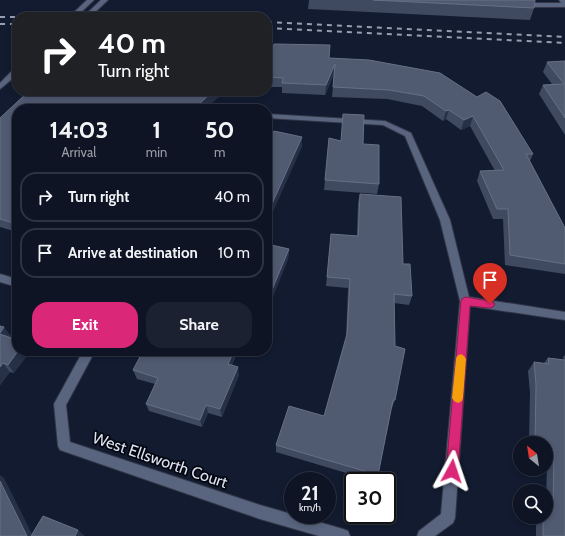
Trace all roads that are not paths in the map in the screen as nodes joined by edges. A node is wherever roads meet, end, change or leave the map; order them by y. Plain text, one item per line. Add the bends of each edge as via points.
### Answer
1 (91, 0) edge
2 (105, 0) edge
3 (562, 0) edge
4 (514, 4) edge
5 (565, 5) edge
6 (78, 12) edge
7 (92, 12) edge
8 (12, 76) edge
9 (0, 87) edge
10 (272, 116) edge
11 (0, 278) edge
12 (12, 282) edge
13 (465, 301) junction
14 (565, 316) edge
15 (86, 356) edge
16 (342, 536) edge
17 (424, 536) edge

1 - 6 street
2 - 7 street
3 - 5 street
4 - 5 street
8 - 9 street
10 - 13 street via 385,123 408,135 445,220
11 - 12 street
13 - 14 street
13 - 17 street via 448,518
15 - 16 street, West Ellsworth Court via 60,404 64,446 260,512

